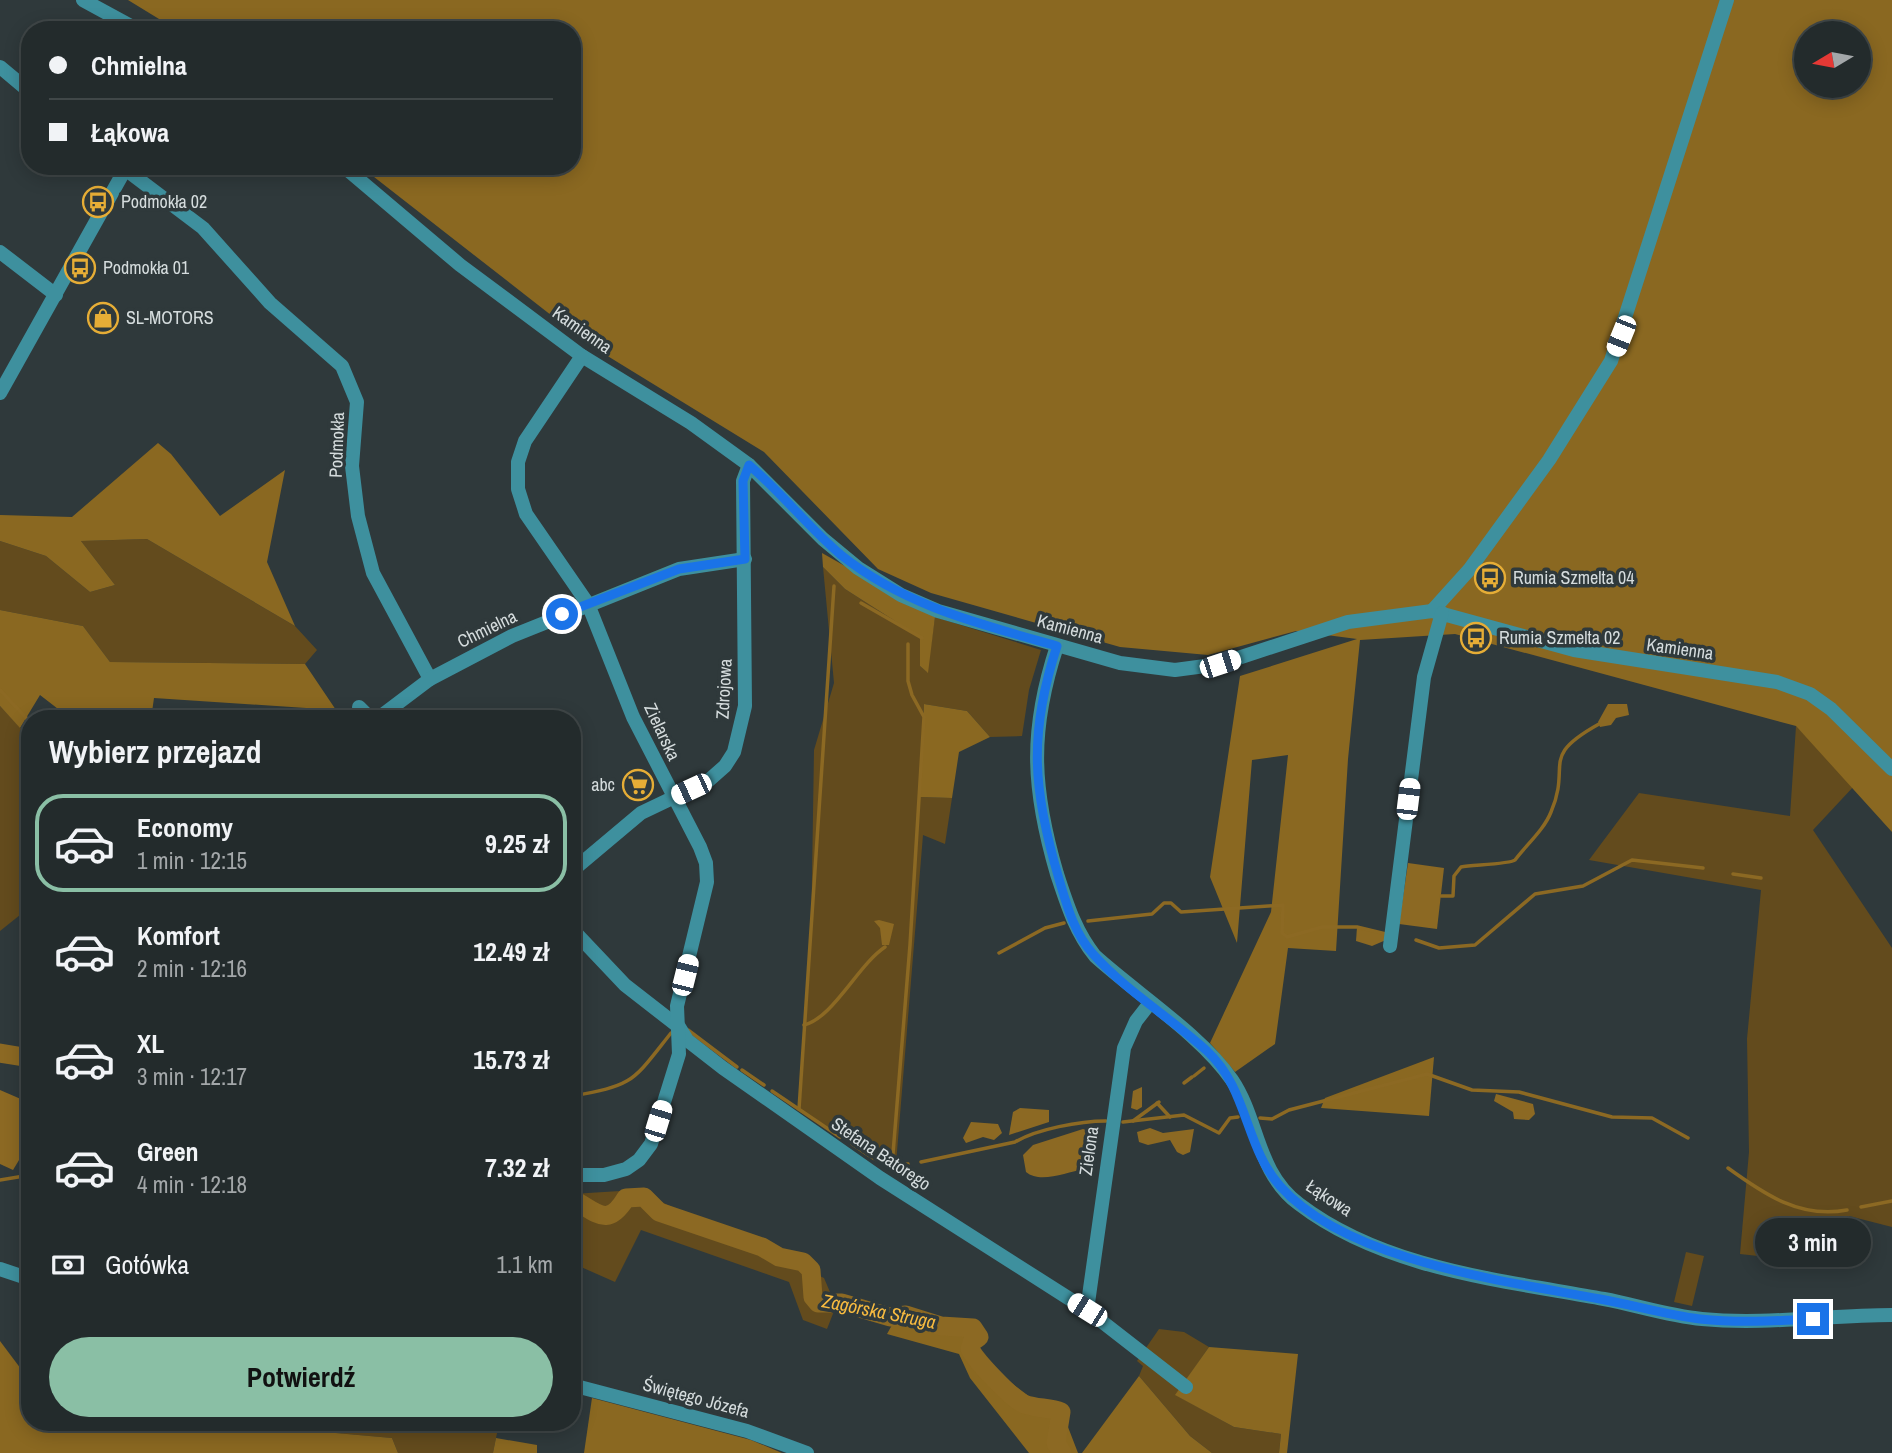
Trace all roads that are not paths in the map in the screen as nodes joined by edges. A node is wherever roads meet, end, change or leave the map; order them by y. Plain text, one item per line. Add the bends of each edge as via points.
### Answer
1 (83, 0) edge
2 (1727, 0) edge
3 (122, 21) edge
4 (0, 67) edge
5 (21, 84) edge
6 (120, 175) edge
7 (134, 175) edge
8 (354, 175) edge
9 (0, 252) edge
10 (56, 295) junction
11 (582, 356) junction
12 (0, 393) edge
13 (749, 465) junction
14 (745, 559) junction
15 (588, 604) junction
16 (1437, 612) junction
17 (1057, 646) junction
18 (430, 679) junction
19 (359, 707) dead end
20 (362, 710) edge
21 (389, 710) edge
22 (1892, 769) edge
23 (673, 797) junction
24 (581, 863) edge
25 (581, 939) edge
26 (1390, 946) dead end
27 (1150, 1003) junction
28 (679, 1027) junction
29 (581, 1175) edge
30 (0, 1269) edge
31 (21, 1276) edge
32 (1087, 1310) junction
33 (1892, 1315) edge
34 (581, 1387) edge
35 (1186, 1387) dead end
36 (807, 1453) edge

1 - 3 street
2 - 16 street via 1611,361 1583,410
4 - 5 street
6 - 10 street
7 - 18 street, Podmokła via 203,228 270,303 342,366 357,402 352,466 358,516 373,573
8 - 11 street, Kamienna via 460,265
9 - 10 street
10 - 12 street
11 - 13 street, Kamienna
11 - 15 street, Zielarska via 525,441 518,462 518,489 526,514
13 - 14 street, Zdrojowa via 743,481
13 - 17 street, Kamienna via 839,553 885,585 938,611
14 - 15 street, Chmielna via 679,569
14 - 23 street, Zdrojowa via 746,706 741,729 725,766 708,781
15 - 18 street, Chmielna via 512,636
15 - 23 street, Zielarska via 633,717
16 - 17 street, Kamienna via 1348,622 1220,664 1191,669 1145,667
16 - 22 street, Kamienna via 1574,650 1777,682 1810,694 1831,709
16 - 26 street via 1424,677
17 - 27 street, Łąkowa via 1036,738 1036,779 1053,859 1080,938
18 - 21 street, Chmielna
19 - 20 street
23 - 24 street, Zdrojowa via 641,813
23 - 28 street, Zielarska via 700,847 707,882 677,1006
25 - 28 street, Stefana Batorego via 625,985
27 - 32 street, Zielona via 1124,1048
27 - 33 street, Łąkowa via 1209,1053 1233,1082 1278,1184 1299,1204 1364,1243 1492,1279 1701,1319
28 - 29 street, Zielarska via 679,1054 651,1144 626,1169
28 - 32 street, Stefana Batorego via 687,1040 783,1110 942,1219
30 - 31 street
32 - 35 street, Stefana Batorego
34 - 36 street, Świętego Józefa via 747,1431

